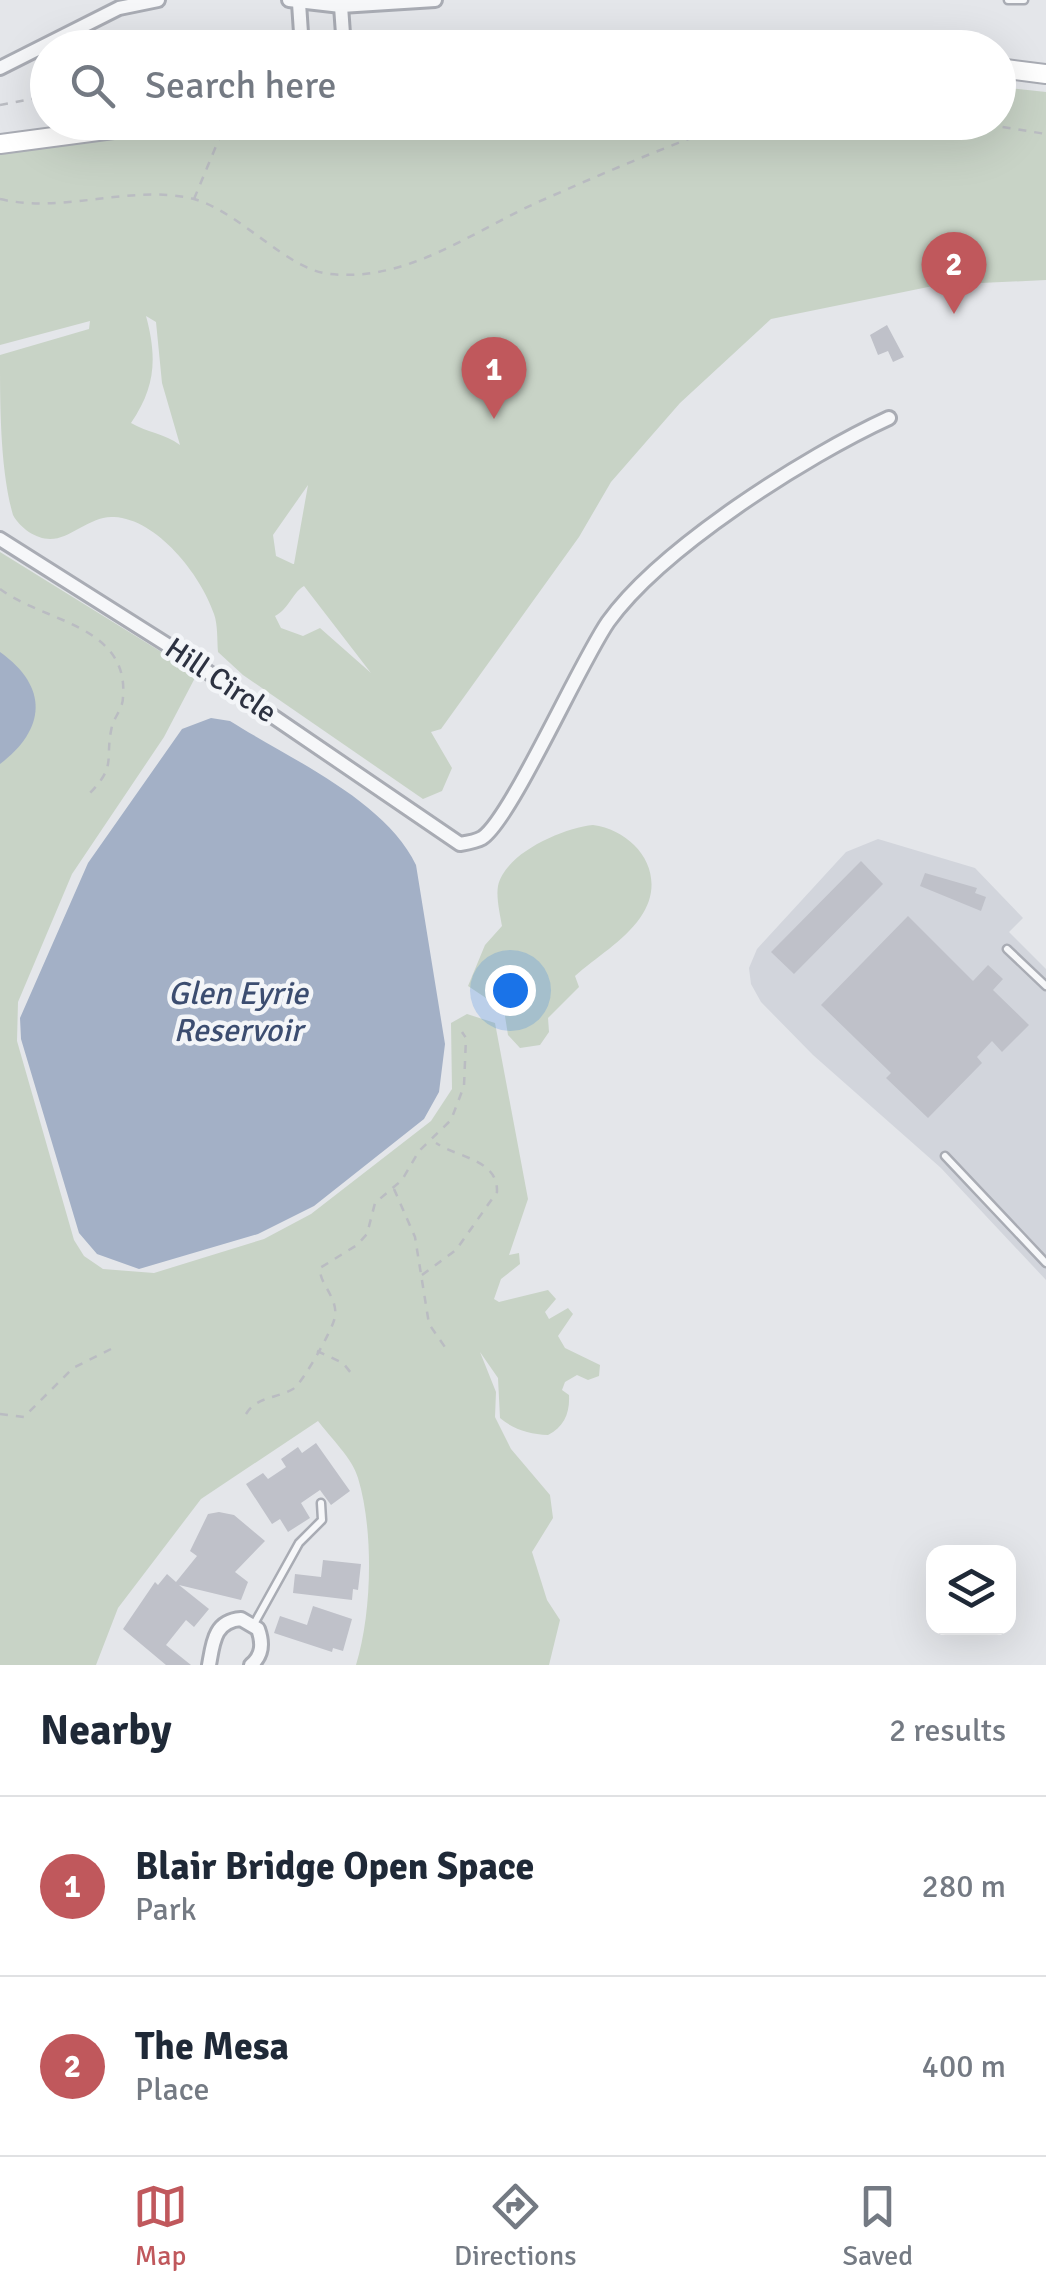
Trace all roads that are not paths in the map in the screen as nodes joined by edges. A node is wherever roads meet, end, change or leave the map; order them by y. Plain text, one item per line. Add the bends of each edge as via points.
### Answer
1 (158, 0) edge
2 (435, 0) edge
3 (1008, 0) edge
4 (1024, 0) edge
5 (294, 1) edge
6 (116, 4) edge
7 (341, 6) junction
8 (69, 30) edge
9 (299, 30) edge
10 (343, 30) edge
11 (30, 51) edge
12 (0, 68) edge
13 (1016, 70) edge
14 (1046, 74) edge
15 (32, 140) edge
16 (0, 144) edge
17 (889, 418) dead end
18 (0, 539) edge
19 (1008, 948) dead end
20 (1046, 986) edge
21 (945, 1156) dead end
22 (1046, 1263) edge
23 (321, 1503) dead end
24 (253, 1625) junction
25 (208, 1665) edge
26 (251, 1665) edge

1 - 6 street
2 - 7 street
3 - 4 lane
5 - 7 street
5 - 9 street
6 - 8 street
7 - 10 street
11 - 12 street
13 - 14 main road
15 - 16 main road
17 - 18 street, Hill Circle via 755,494 643,582 577,672 510,801 482,838 460,844
19 - 20 lane
21 - 22 lane
23 - 24 lane via 322,1520 299,1544
24 - 25 street via 240,1619 221,1625
24 - 26 street via 262,1649

